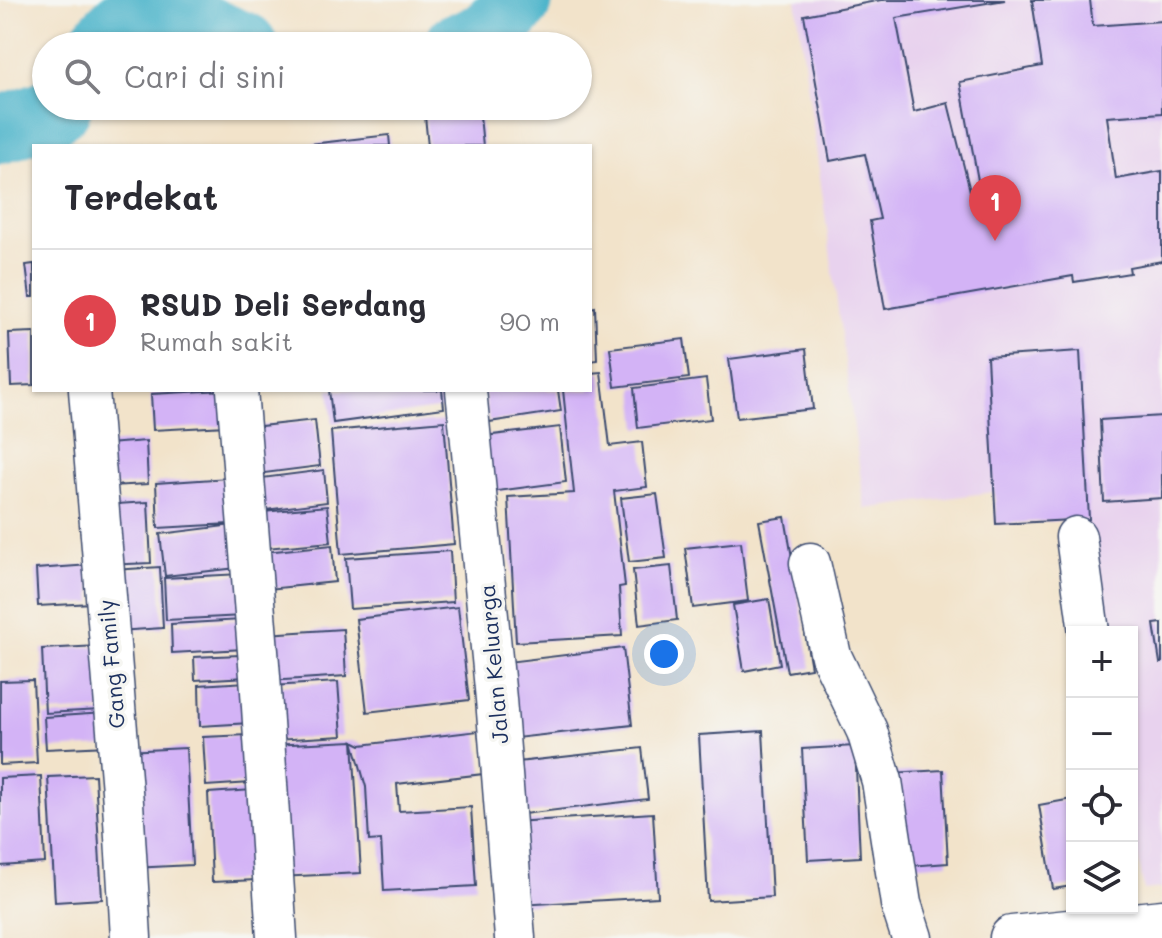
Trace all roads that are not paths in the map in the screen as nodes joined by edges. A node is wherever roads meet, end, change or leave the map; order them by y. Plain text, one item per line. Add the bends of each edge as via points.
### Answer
1 (89, 392) edge
2 (237, 392) edge
3 (466, 392) edge
4 (1076, 537) dead end
5 (810, 563) dead end
6 (1088, 626) edge
7 (1139, 919) edge
8 (131, 938) edge
9 (277, 938) edge
10 (515, 938) edge
11 (912, 938) edge
12 (1012, 938) edge

1 - 8 street, Gang Family
2 - 9 street
3 - 10 street, Jalan Keluarga
4 - 6 street
5 - 11 street via 831,656 867,731 882,781 901,904
7 - 12 street

